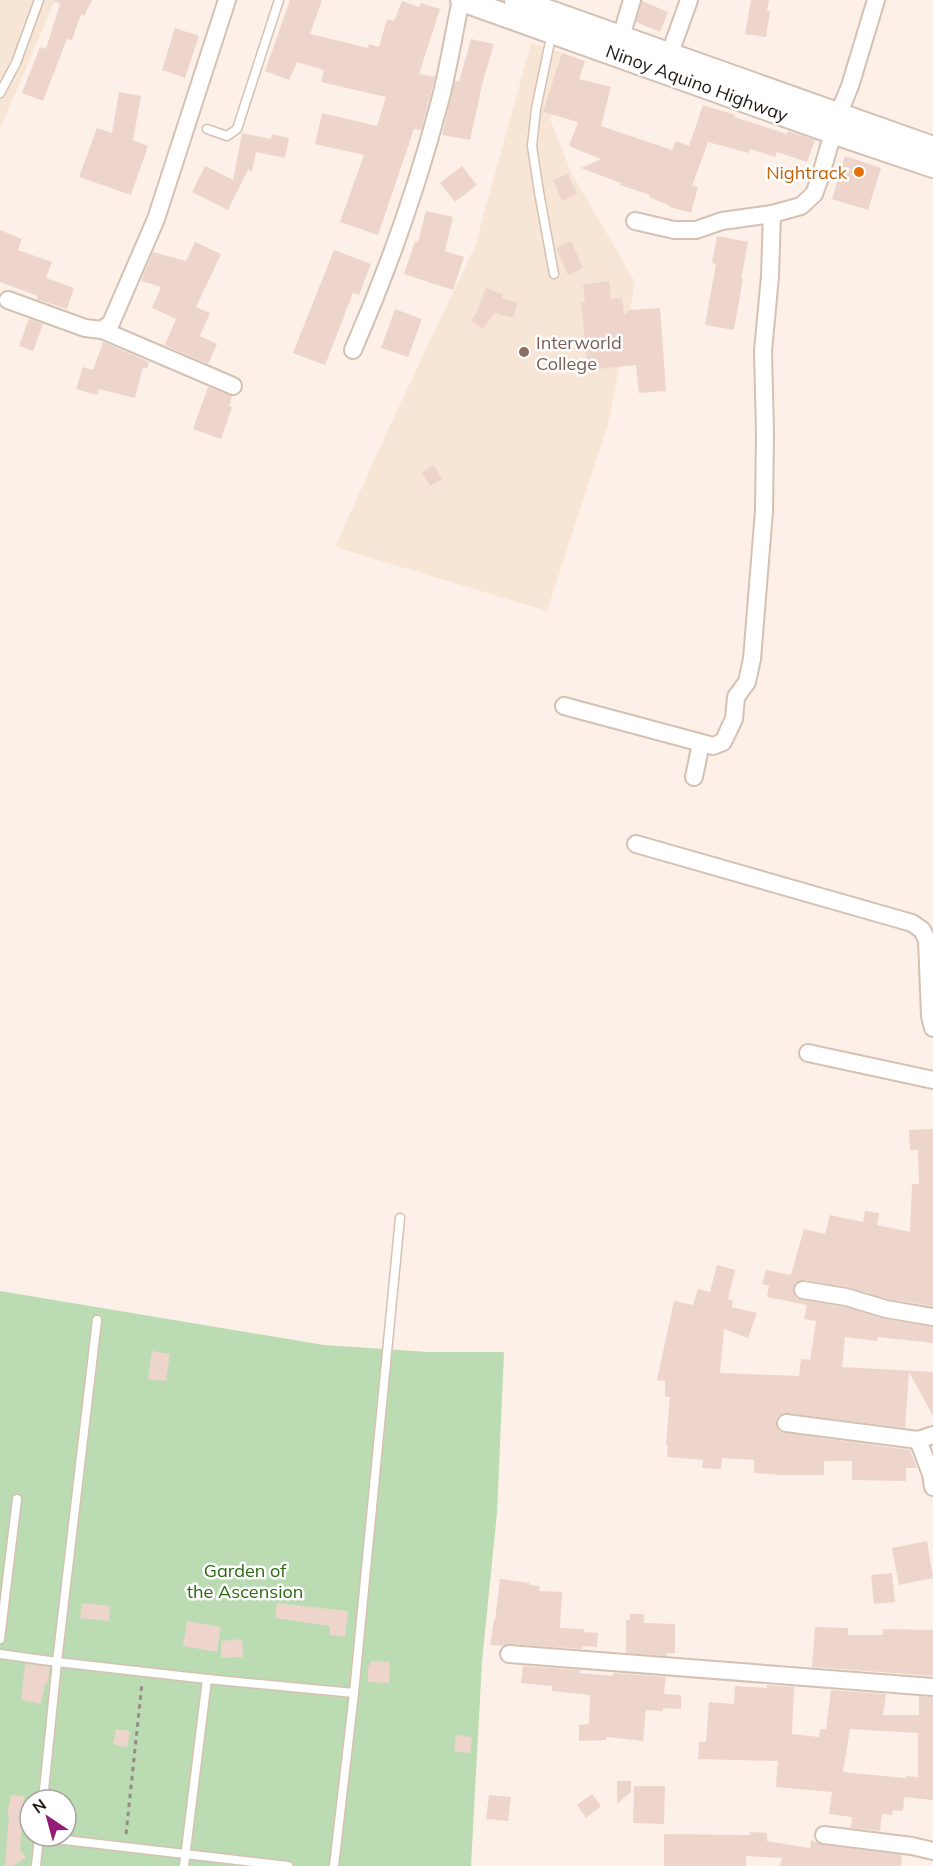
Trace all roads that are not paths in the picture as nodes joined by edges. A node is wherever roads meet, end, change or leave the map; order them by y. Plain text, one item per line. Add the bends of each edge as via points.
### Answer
1 (39, 0) edge
2 (227, 0) edge
3 (279, 0) edge
4 (461, 0) edge
5 (632, 0) edge
6 (689, 0) edge
7 (876, 0) edge
8 (539, 10) edge
9 (621, 37) junction
10 (667, 63) junction
11 (0, 93) edge
12 (835, 123) junction
13 (207, 129) dead end
14 (933, 148) edge
15 (933, 166) edge
16 (772, 214) junction
17 (635, 221) dead end
18 (554, 274) dead end
19 (8, 300) dead end
20 (102, 330) junction
21 (353, 350) dead end
22 (233, 386) dead end
23 (564, 706) dead end
24 (701, 743) junction
25 (694, 777) dead end
26 (636, 844) dead end
27 (933, 1028) edge
28 (808, 1053) dead end
29 (933, 1080) edge
30 (400, 1218) dead end
31 (803, 1290) dead end
32 (933, 1317) edge
33 (97, 1320) dead end
34 (786, 1423) dead end
35 (925, 1437) edge
36 (933, 1487) edge
37 (17, 1499) dead end
38 (0, 1639) edge
39 (0, 1654) edge
40 (509, 1654) dead end
41 (57, 1662) junction
42 (207, 1679) junction
43 (933, 1687) edge
44 (354, 1693) junction
45 (44, 1788) edge
46 (824, 1835) dead end
47 (78, 1841) edge
48 (38, 1848) edge
49 (933, 1851) edge
50 (185, 1854) junction
51 (36, 1866) edge
52 (184, 1866) edge
53 (288, 1866) edge
54 (334, 1866) edge

1 - 11 lane via 16,63
2 - 20 street via 156,219 119,308
3 - 13 lane via 237,129 226,136
4 - 8 main road, Ninoy Aquino Highway
4 - 21 street via 439,105 421,166 380,289
5 - 9 street
6 - 10 street
7 - 12 street
8 - 9 main road, Ninoy Aquino Highway
8 - 10 main road, Ninoy Aquino Highway
8 - 18 lane via 532,146
9 - 10 main road, Ninoy Aquino Highway
10 - 12 main road, Ninoy Aquino Highway
12 - 14 main road, Ninoy Aquino Highway
12 - 15 main road, Ninoy Aquino Highway
12 - 16 street via 814,194 801,206
16 - 17 street via 722,221 696,230 674,230
16 - 24 street via 764,351 764,511 752,659 723,742 713,746
19 - 20 street via 85,328
20 - 22 street
23 - 24 street
24 - 25 street
26 - 27 street via 912,923 927,940
28 - 29 street
30 - 44 lane
31 - 32 street
33 - 41 lane
34 - 35 street
35 - 36 street
37 - 38 lane
39 - 41 lane
40 - 43 street
41 - 42 lane
41 - 45 lane
42 - 44 lane
42 - 50 lane
44 - 54 lane
46 - 49 street
47 - 50 lane
48 - 51 lane
50 - 52 lane
50 - 53 lane

